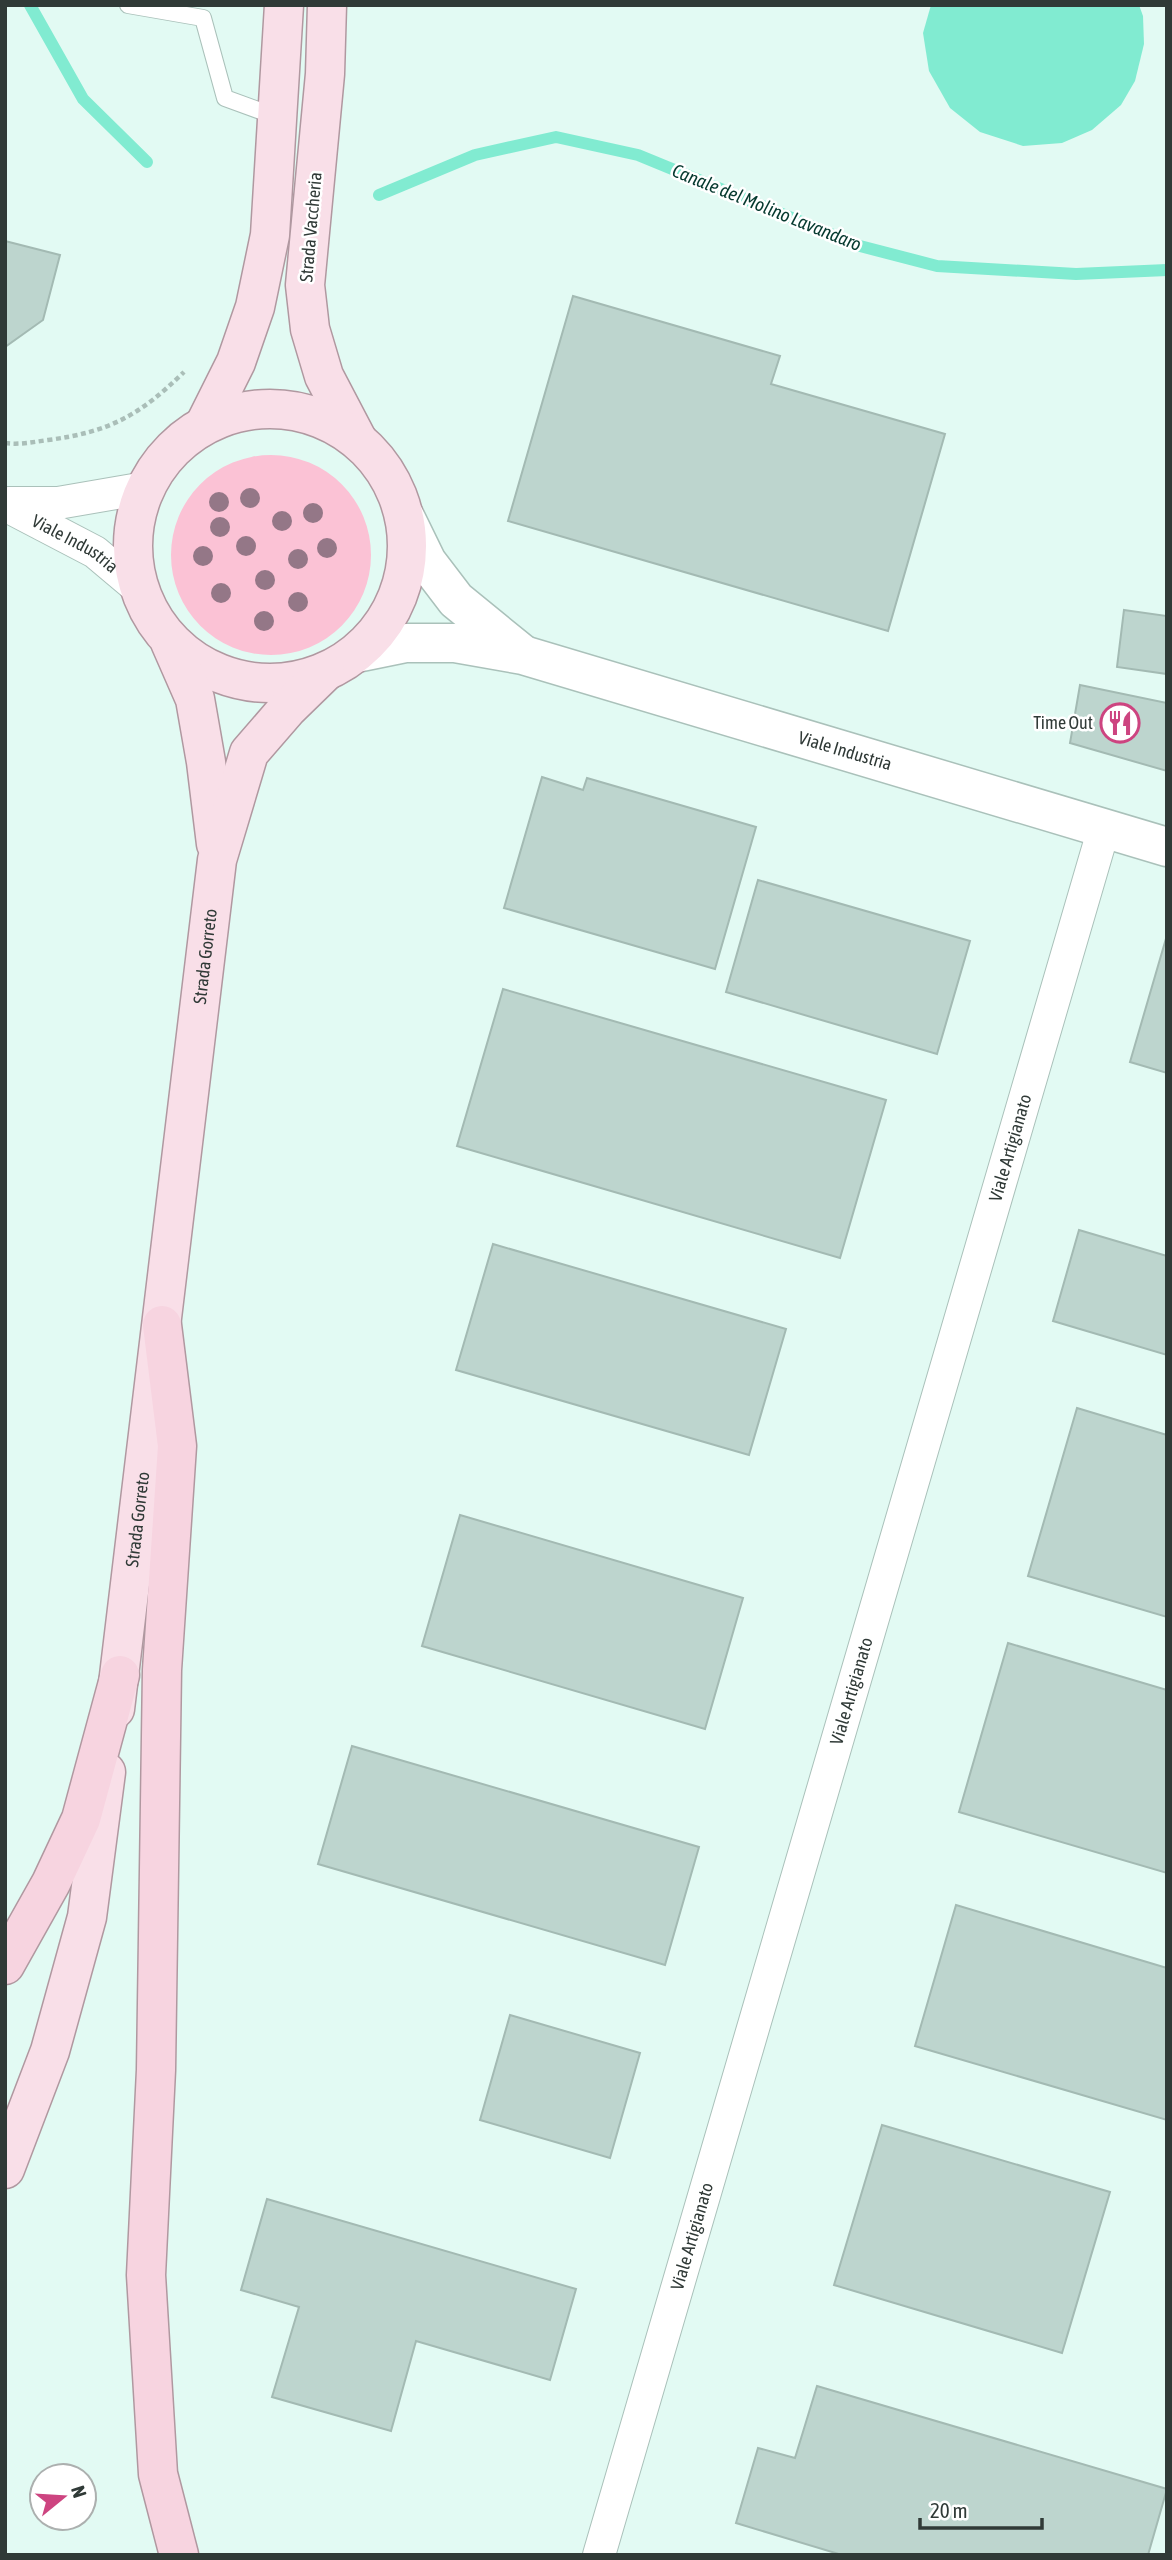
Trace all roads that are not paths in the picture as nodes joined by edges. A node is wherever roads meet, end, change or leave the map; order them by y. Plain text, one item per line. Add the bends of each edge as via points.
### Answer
1 (128, 5) edge
2 (214, 5) edge
3 (284, 5) edge
4 (327, 5) edge
5 (203, 18) junction
6 (277, 117) junction
7 (205, 424) junction
8 (357, 439) junction
9 (145, 488) junction
10 (5, 504) edge
11 (404, 515) junction
12 (139, 589) junction
13 (168, 638) junction
14 (523, 655) junction
15 (341, 663) junction
16 (1104, 828) junction
17 (1167, 846) edge
18 (217, 860) junction
19 (162, 1325) junction
20 (120, 1675) junction
21 (5, 1965) edge
22 (5, 2169) edge
23 (179, 2555) edge
24 (599, 2555) edge

1 - 5 lane
2 - 5 lane
3 - 6 main road
4 - 8 main road, Strada Vaccheria via 305,285 310,329 324,376
5 - 6 lane via 225,98
6 - 7 main road via 270,234 255,307 236,362
7 - 8 main road via 243,410 284,408 323,418
7 - 9 main road via 170,451
8 - 11 main road, Strada Gorreto via 387,473
9 - 10 street, Viale Industria via 58,503
9 - 12 main road via 134,532
10 - 12 street, Viale Industria via 95,552
11 - 14 street, Viale Industria via 427,562 456,600
11 - 15 main road, Strada Gorreto via 408,553 400,591 383,625
12 - 13 main road
13 - 15 main road via 202,665 241,680 284,683
13 - 18 main road, Strada Gorreto via 195,699
14 - 15 street, Viale Industria via 455,643 406,643
14 - 16 street, Viale Industria
15 - 18 main road, Strada Gorreto via 286,709 250,753
16 - 17 street, Viale Industria
16 - 24 street, Viale Artigianato
18 - 19 main road, Strada Gorreto
19 - 20 main road, Strada Gorreto
19 - 23 highway via 177,1446 162,1670 156,2070 146,2276 158,2474
20 - 21 highway via 81,1819
20 - 22 main road, Strada Gorreto via 87,1917 50,2051

